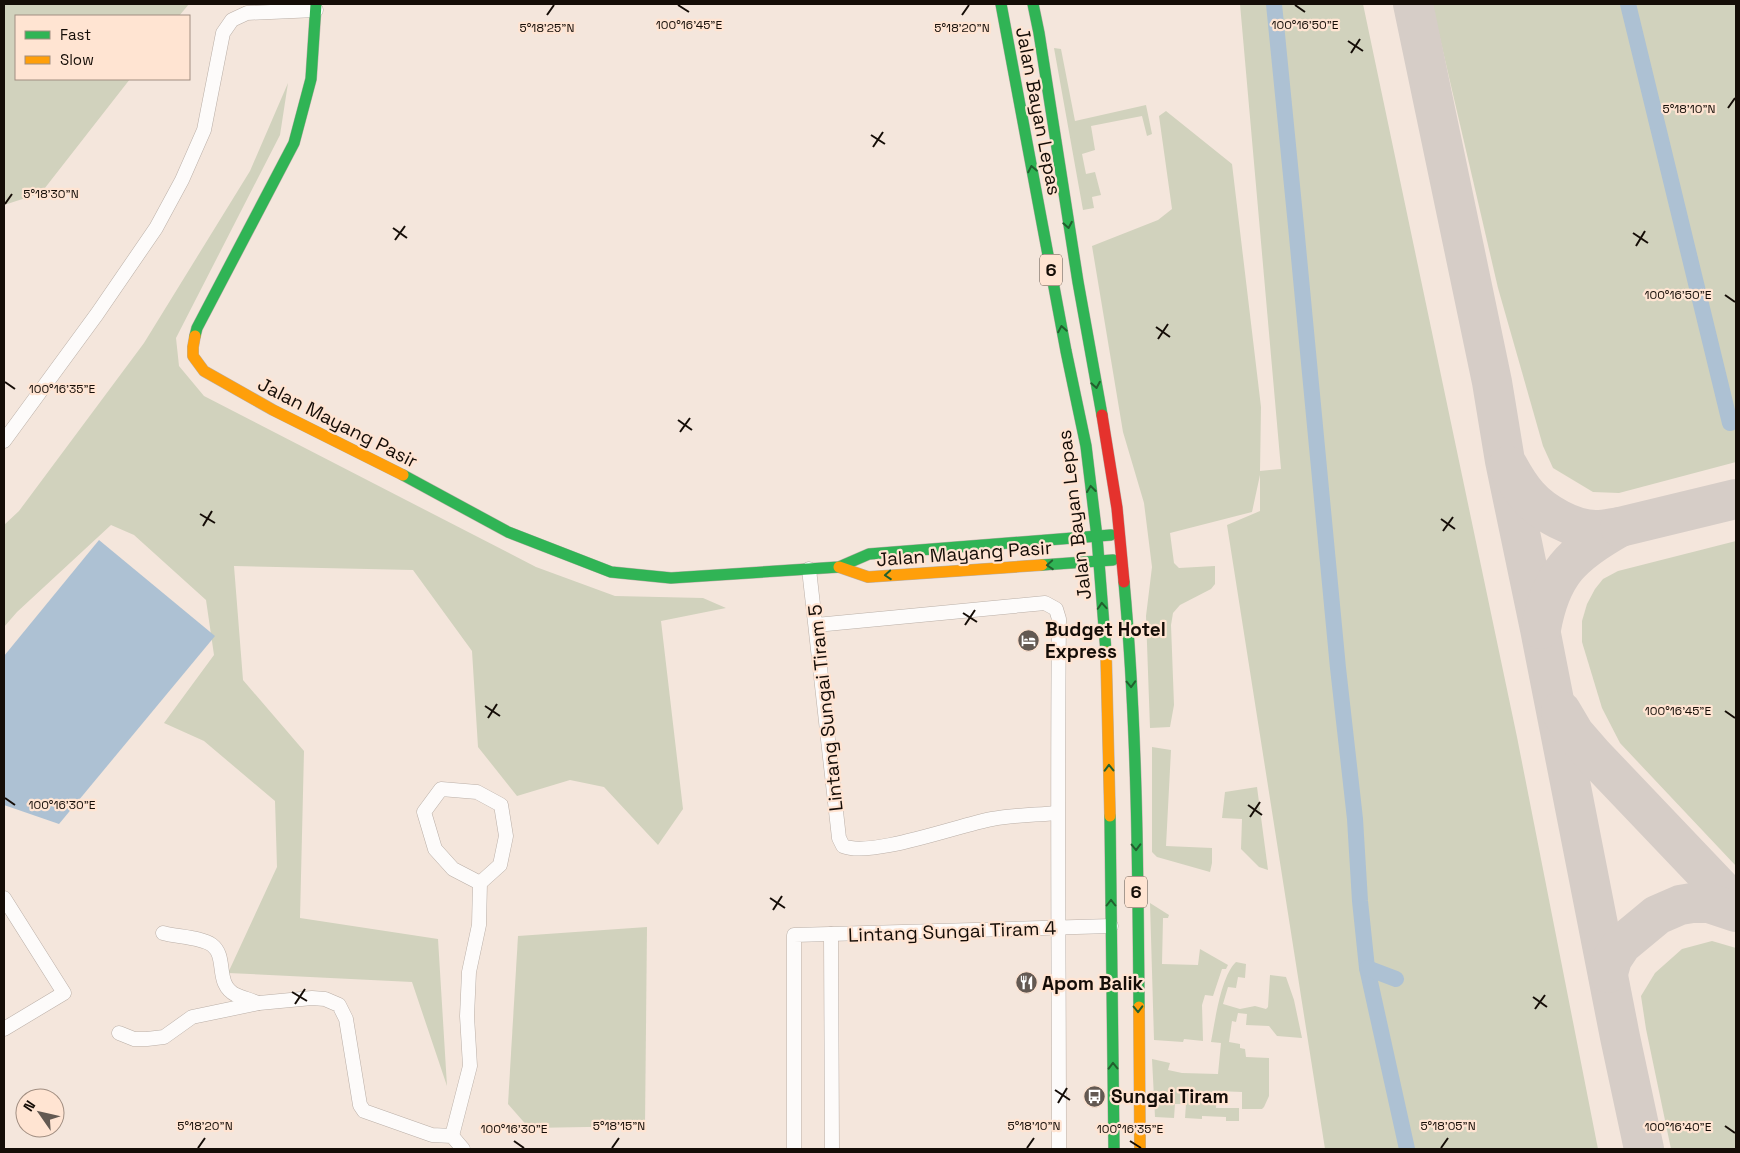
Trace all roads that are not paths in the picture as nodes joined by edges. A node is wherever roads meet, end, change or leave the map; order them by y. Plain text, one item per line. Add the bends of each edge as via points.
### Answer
1 (1001, 4) edge
2 (1033, 4) edge
3 (316, 7) edge
4 (4, 441) edge
5 (1108, 452) junction
6 (1120, 534) junction
7 (1098, 537) junction
8 (1121, 559) junction
9 (1099, 562) junction
10 (839, 567) junction
11 (809, 569) junction
12 (816, 625) junction
13 (1129, 636) junction
14 (1057, 813) junction
15 (480, 883) junction
16 (4, 898) edge
17 (1111, 926) junction
18 (1059, 928) junction
19 (163, 933) dead end
20 (830, 934) junction
21 (259, 1003) junction
22 (4, 1029) edge
23 (118, 1034) dead end
24 (452, 1136) junction
25 (463, 1149) edge
26 (794, 1149) edge
27 (832, 1149) edge
28 (1059, 1149) edge
29 (1114, 1149) edge
30 (1140, 1149) edge

7 -> 1 main road, Jalan Bayan Lepas / 6 via 1086,446
2 -> 5 main road, Jalan Bayan Lepas / 6
3 - 4 street via 247,13 232,20 223,33 204,130 182,180 156,228 98,314
3 - 11 main road, Jalan Mayang Pasir via 311,79 294,143 197,328 192,349 195,362 204,371 273,410 377,461 508,532 611,572 671,578
5 - 6 main road, Jalan Bayan Lepas / 6
5 - 13 main road via 1129,520 1134,576
6 - 7 main road, Jalan Mayang Pasir
6 - 8 main road, Jalan Bayan Lepas / 6
7 - 9 main road, Jalan Bayan Lepas / 6
7 - 10 main road, Jalan Mayang Pasir via 868,554
8 - 9 main road, Jalan Mayang Pasir
8 - 13 main road, Jalan Bayan Lepas / 6
9 -> 10 main road, Jalan Mayang Pasir via 868,577
17 -> 9 main road, Jalan Bayan Lepas / 6 via 1106,658
10 - 11 main road, Jalan Mayang Pasir
11 - 12 street, Lintang Sungai Tiram 5
12 - 14 street, Lintang Sungai Tiram 5 via 839,838 843,846 851,850 892,844 992,819
12 - 14 street via 1045,603 1056,609
13 -> 30 main road, Jalan Bayan Lepas / 6
14 - 18 street
15 - 15 street via 453,869 435,849 424,812 441,789 477,792 501,805 506,836 500,866
15 - 24 street via 479,925 469,981 467,1016 470,1066
16 - 22 street via 64,993
17 - 18 street, Lintang Sungai Tiram 4
29 -> 17 main road, Jalan Bayan Lepas / 6
18 - 20 street, Lintang Sungai Tiram 4
18 - 28 street
19 - 21 street via 206,941 214,946 219,952 222,979 227,987 235,995
20 - 26 street, Lintang Sungai Tiram 4 via 794,935
20 - 27 street
21 - 23 street via 192,1017 164,1037 147,1039
21 - 24 street via 312,998 339,1005 346,1019 360,1105 364,1111 432,1135
24 - 25 street

